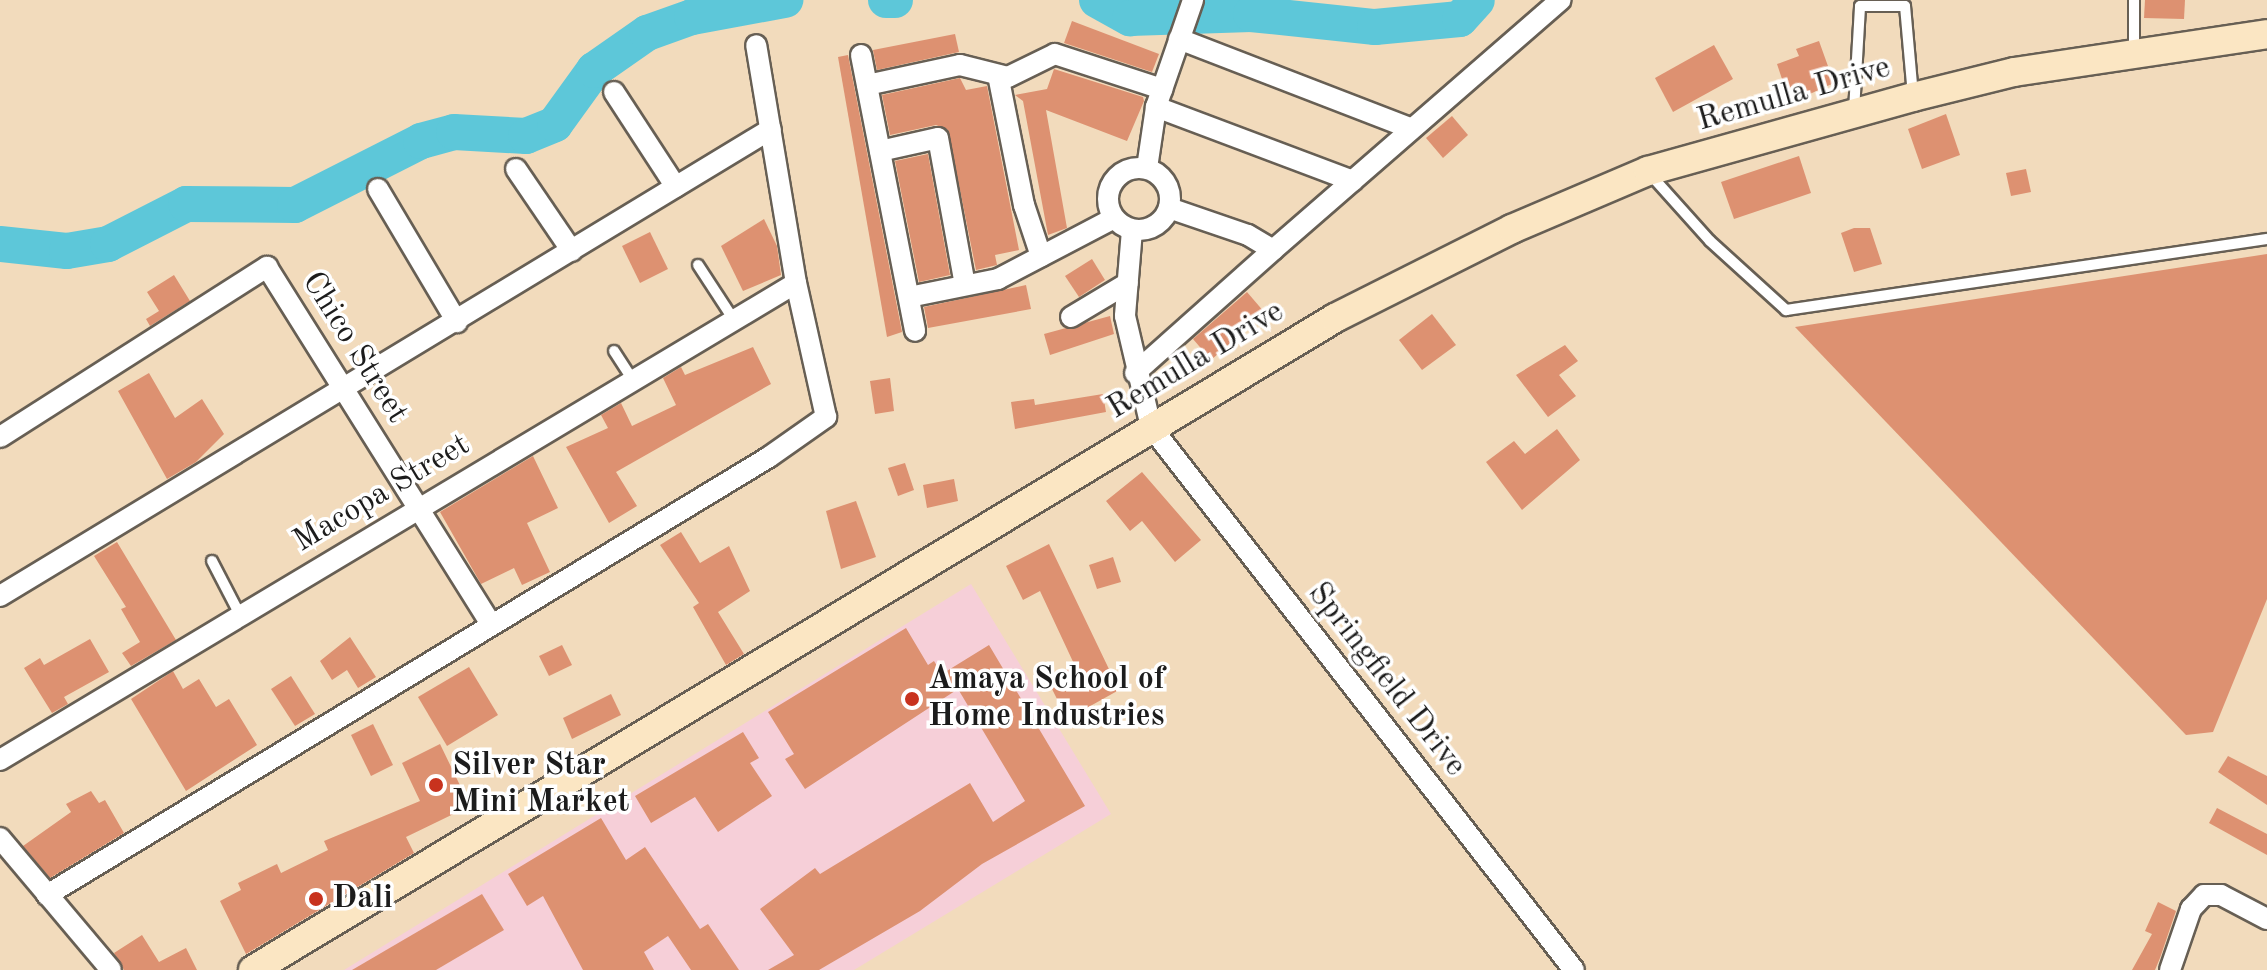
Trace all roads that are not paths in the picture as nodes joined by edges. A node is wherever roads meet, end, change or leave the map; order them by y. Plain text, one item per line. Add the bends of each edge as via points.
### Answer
1 (1561, 0) edge
2 (2134, 0) edge
3 (1187, 18) edge
4 (2267, 34) edge
5 (756, 45) dead end
6 (2134, 54) junction
7 (861, 55) dead end
8 (998, 75) junction
9 (867, 85) junction
10 (614, 92) dead end
11 (1913, 97) junction
12 (1159, 98) junction
13 (1854, 112) junction
14 (1410, 128) junction
15 (771, 129) junction
16 (880, 151) junction
17 (1147, 168) junction
18 (516, 169) dead end
19 (1648, 171) junction
20 (1353, 181) junction
21 (676, 187) junction
22 (378, 189) dead end
23 (1169, 208) junction
24 (1114, 218) junction
25 (1132, 230) junction
26 (2267, 239) edge
27 (1273, 250) junction
28 (572, 251) junction
29 (1041, 256) junction
30 (698, 265) dead end
31 (796, 283) junction
32 (1128, 283) junction
33 (965, 285) junction
34 (909, 297) junction
35 (1071, 317) dead end
36 (734, 320) junction
37 (457, 322) junction
38 (915, 331) dead end
39 (614, 351) dead end
40 (1135, 373) junction
41 (633, 380) junction
42 (346, 389) junction
43 (1151, 427) junction
44 (0, 437) edge
45 (418, 507) junction
46 (212, 561) dead end
47 (0, 596) edge
48 (239, 613) junction
49 (491, 624) junction
50 (0, 760) edge
51 (0, 838) edge
52 (47, 895) junction
53 (2267, 919) edge
54 (111, 970) edge
55 (253, 970) edge
56 (1574, 970) edge
57 (2170, 970) edge

1 - 14 street
2 - 6 lane
3 - 12 street
3 - 14 street
4 - 6 main road, Remulla Drive
5 - 15 street
6 - 11 main road, Remulla Drive via 2014,72
7 - 9 street
8 - 9 street via 960,65
8 - 12 street via 1008,77 1046,57 1064,54
8 - 29 street via 1024,205
9 - 16 street
10 - 21 street
11 - 13 main road, Remulla Drive
11 - 13 lane via 1905,6 1860,6
12 - 17 street
12 - 20 street
13 - 19 main road, Remulla Drive
14 - 20 street
15 - 21 street
15 - 31 street
16 - 33 street via 938,138
16 - 34 street
17 - 23 street via 1164,180
17 - 24 street via 1128,169 1113,181 1107,200
18 - 28 street
19 - 26 lane via 1710,241 1786,310
19 - 43 main road, Remulla Drive via 1512,229 1335,318
20 - 27 street
21 - 28 street
22 - 37 street
23 - 25 street via 1158,223
23 - 27 street via 1248,235
24 - 25 street
24 - 29 street
25 - 32 street
27 - 40 street
28 - 37 street
29 - 33 street via 998,279
30 - 36 lane
31 - 36 street, Macopa Street
31 - 49 street via 826,417 769,457
32 - 35 street
32 - 40 street via 1125,316
33 - 34 street
34 - 38 street
36 - 41 street, Macopa Street
37 - 42 street
39 - 41 lane
40 - 43 street
41 - 45 street, Macopa Street
42 - 44 street, Chico Street via 267,267
42 - 45 street, Chico Street
42 - 47 street
43 - 55 main road, Remulla Drive via 573,782
43 - 56 street, Springfield Drive
45 - 48 street, Macopa Street
45 - 49 street, Chico Street
46 - 48 lane
48 - 50 street, Macopa Street
49 - 52 street
51 - 52 street
52 - 54 street
53 - 57 street via 2221,895 2204,895 2191,909

